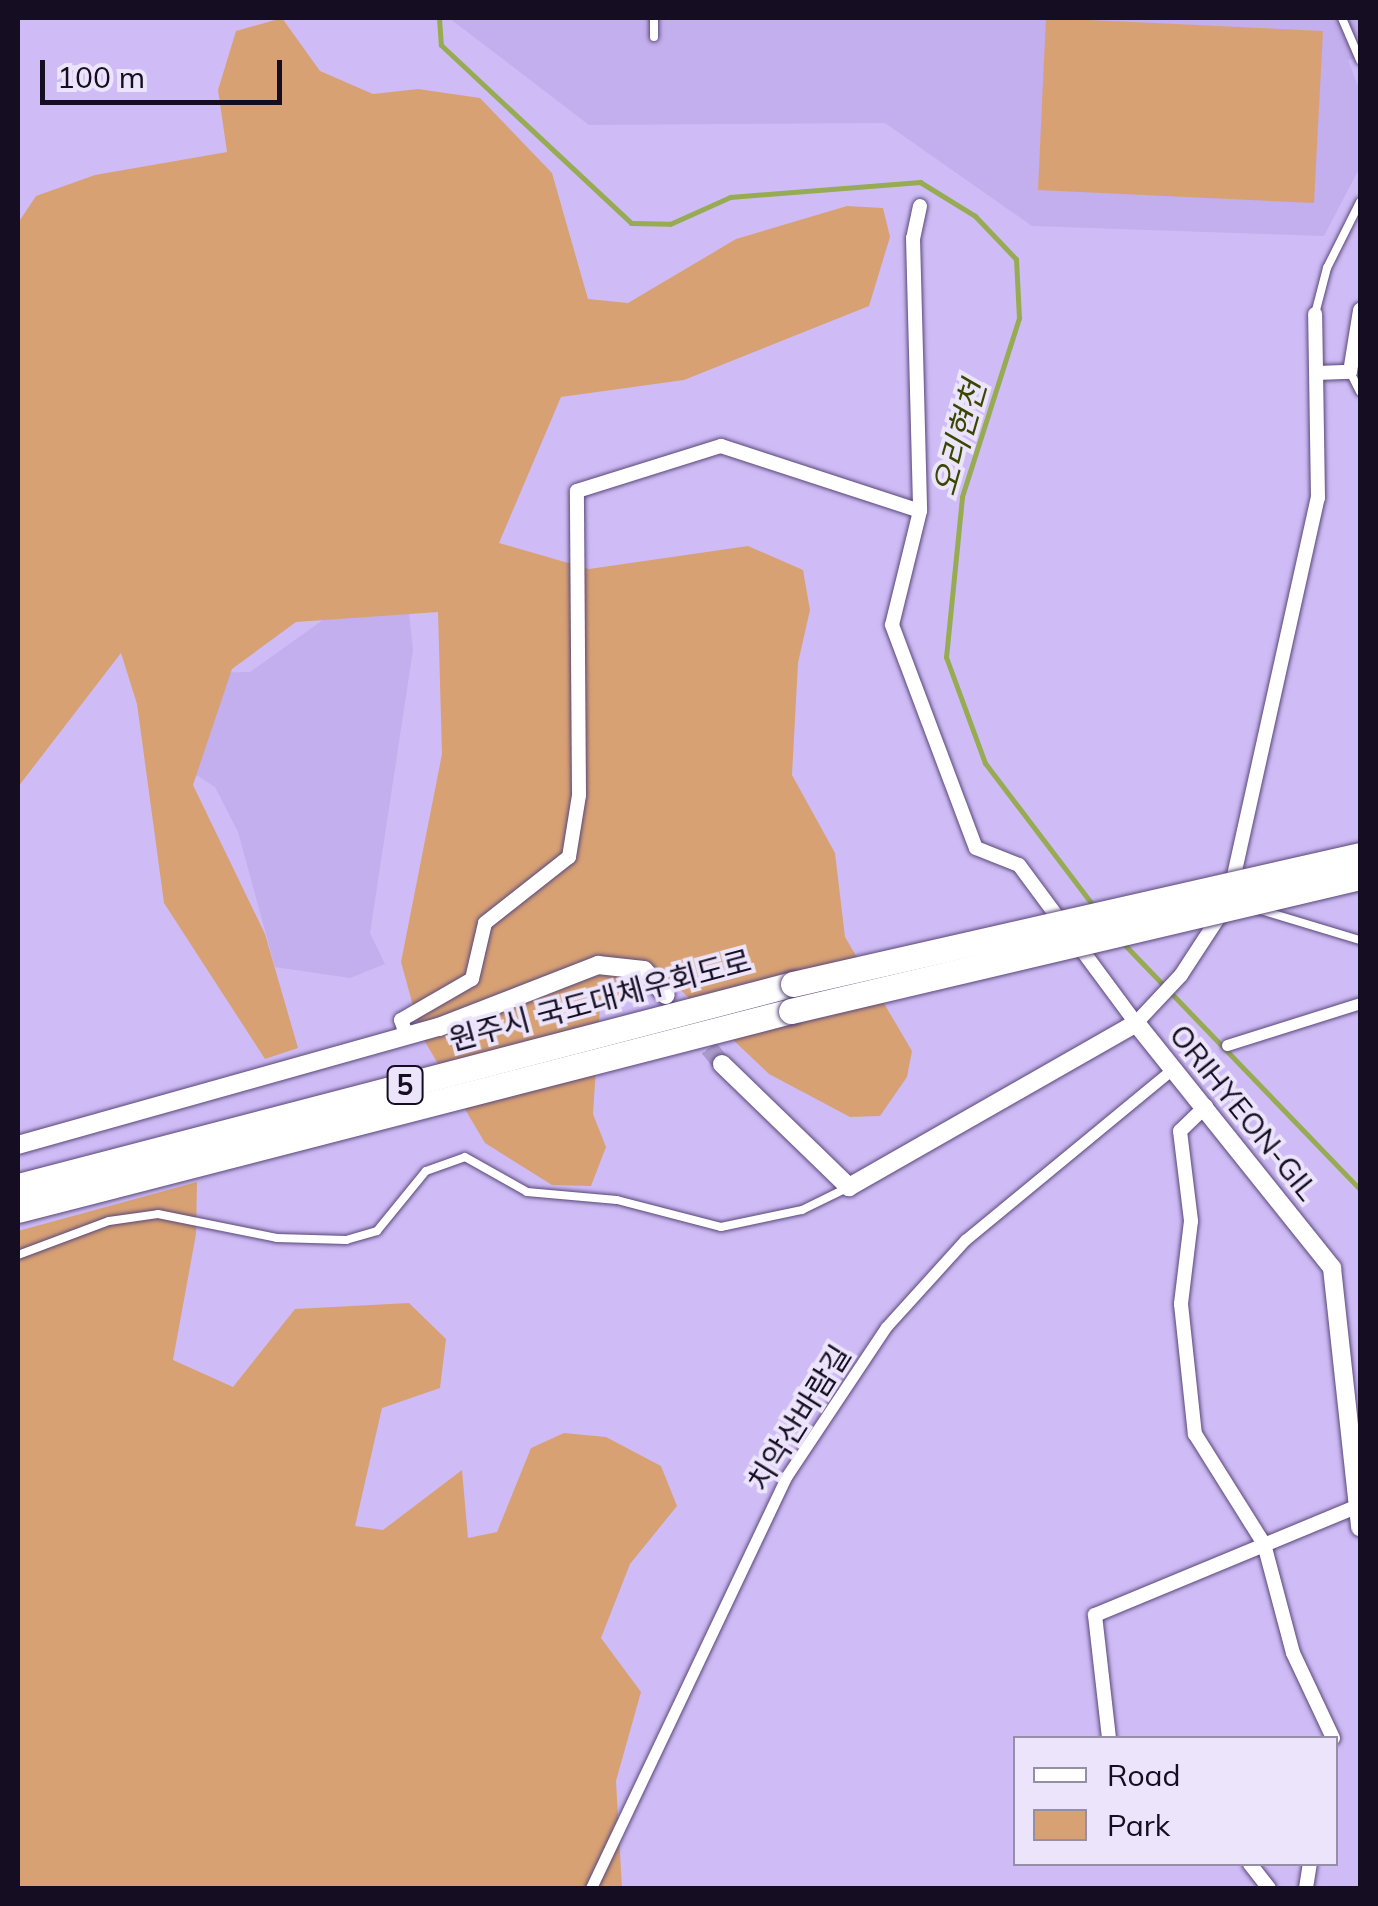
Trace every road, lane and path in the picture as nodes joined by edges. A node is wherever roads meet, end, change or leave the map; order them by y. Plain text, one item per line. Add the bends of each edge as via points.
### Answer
1 (654, 18) edge
2 (1342, 18) edge
3 (654, 37) dead end
4 (1360, 60) edge
5 (1360, 202) edge
6 (920, 206) dead end
7 (1360, 310) edge
8 (1316, 314) joint
9 (1350, 372) junction
10 (1316, 373) junction
11 (1360, 392) edge
12 (920, 511) junction
13 (1360, 855) edge
14 (1360, 877) edge
15 (1229, 900) junction
16 (1360, 940) edge
17 (666, 996) dead end
18 (1360, 1003) edge
19 (1136, 1023) junction
20 (407, 1036) junction
21 (1227, 1045) dead end
22 (722, 1064) tunnel mouth
23 (1174, 1068) junction
24 (1206, 1106) junction
25 (18, 1145) edge
26 (18, 1186) edge
27 (849, 1187) junction
28 (18, 1210) edge
29 (18, 1254) edge
30 (1358, 1506) edge
31 (1360, 1527) edge
32 (1264, 1544) junction
33 (1109, 1736) edge
34 (1332, 1736) edge
35 (1252, 1866) edge
36 (591, 1888) edge
37 (1269, 1888) edge

1 - 3 lane
2 - 4 lane
5 - 8 lane via 1327,268
6 - 12 street via 913,238
7 - 9 street
8 - 10 street
9 - 10 street
9 - 11 lane
10 - 15 street via 1318,498
12 - 19 street via 892,625 969,832 976,848 1019,864
12 - 20 street via 721,446 577,491 579,795 569,857 486,923 472,979 401,1020
13 - 26 highway, 원주시 국도대체우회도로 / 5, bridge via 793,984
14 - 28 highway, 원주시 국도대체우회도로 / 5, bridge via 791,1010
15 - 16 lane
15 - 19 street via 1181,975
17 - 20 street via 644,970 598,965
18 - 21 street
19 - 23 street, ORIHYEON-GIL
19 - 27 street
20 - 25 street
22 - 27 street
23 - 24 street, ORIHYEON-GIL
23 - 36 street, 치악산바람길 via 965,1240 874,1343 786,1478
24 - 30 street, ORIHYEON-GIL via 1332,1268
24 - 32 street via 1180,1131 1191,1221 1180,1304 1195,1434
27 - 29 lane via 802,1210 722,1227 617,1200 527,1192 466,1158 426,1171 378,1231 346,1240 277,1238 158,1214 109,1221
30 - 31 street, ORIHYEON-GIL
30 - 32 street
32 - 33 street via 1096,1615
32 - 34 street via 1293,1652
35 - 37 street

